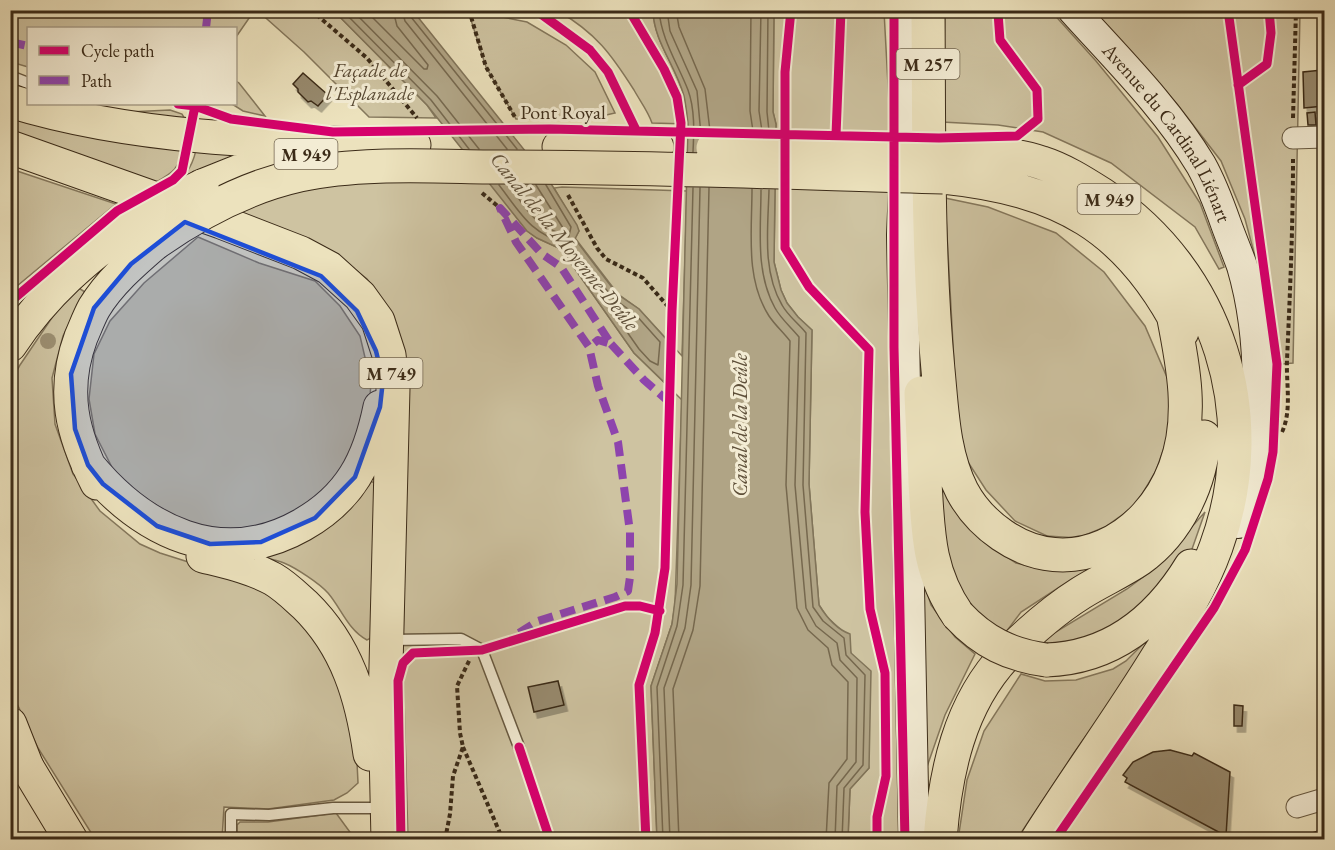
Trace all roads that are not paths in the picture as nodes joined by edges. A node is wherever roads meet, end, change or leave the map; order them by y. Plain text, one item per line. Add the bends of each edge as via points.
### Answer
1 (907, 10) edge
2 (928, 10) edge
3 (1073, 10) edge
4 (10, 76) edge
5 (27, 83) edge
6 (10, 101) edge
7 (27, 105) edge
8 (27, 105) edge
9 (918, 106) junction
10 (85, 108) dead end
11 (123, 127) junction
12 (415, 131) junction
13 (1324, 137) edge
14 (1293, 138) road end
15 (10, 147) edge
16 (10, 164) edge
17 (943, 164) junction
18 (145, 233) junction
19 (1173, 314) junction
20 (1217, 336) junction
21 (10, 345) edge
22 (88, 465) junction
23 (386, 640) junction
24 (1127, 707) junction
25 (10, 724) edge
26 (519, 747) dead end
27 (16, 757) edge
28 (1324, 799) edge
29 (1297, 807) dead end
30 (375, 824) edge
31 (69, 840) edge
32 (231, 840) edge
33 (388, 840) edge
34 (914, 840) edge
35 (940, 840) edge
36 (1037, 840) edge

1 - 9 street, M 257
2 - 9 main road, M 257
3 - 24 street, Avenue du Cardinal Liénart via 1160,106 1202,167 1242,267 1256,363 1257,414 1252,464 1239,521 1216,580
4 - 5 lane
6 - 8 main road
7 - 11 main road
9 - 19 main road via 933,312 949,456 963,492 997,532 1032,550 1082,554 1117,541 1134,529 1158,501 1175,468 1185,424 1183,364
9 - 20 main road, bridge via 927,528 941,589 971,629 997,647 1028,657 1046,660 1085,656 1132,632 1170,596 1204,540 1225,454 1225,408
9 - 34 street, M 257 via 902,235
10 - 11 lane
11 - 12 main road via 245,140
12 - 17 main road, M 949, bridge
12 - 18 main road, M 949, bridge via 242,170 156,210
13 - 14 street
15 - 23 main road, M 749 via 301,253 329,268 365,302 385,338 393,388
16 - 22 main road via 215,232 307,269 346,297 367,327 376,351 382,394 375,428 356,477 338,500 288,533 230,546 189,539 140,514 103,484
17 - 18 main road, bridge via 342,169 303,174 255,188
17 - 19 main road via 976,180 1032,193 1078,214 1123,248
17 - 20 main road, M 949 via 997,154 1042,163 1078,179 1116,204 1177,263 1206,309
18 - 21 main road, M 949 via 87,258 54,288
18 - 22 main road via 131,264 94,308 70,374 71,406
19 - 35 main road via 1191,351 1204,413 1200,464 1187,500 1154,548 1059,608 1006,656 991,676 962,725 953,753
20 - 24 main road, M 949 via 1236,439 1226,516 1193,599
22 - 30 main road via 108,501 136,528 179,549 273,579 327,629 342,652 360,702 370,753
23 - 26 lane via 461,639 482,650
23 - 33 main road, M 749
24 - 36 main road, M 949
25 - 27 main road
27 - 31 main road
28 - 29 street
30 - 32 lane via 333,808 269,815 231,814

